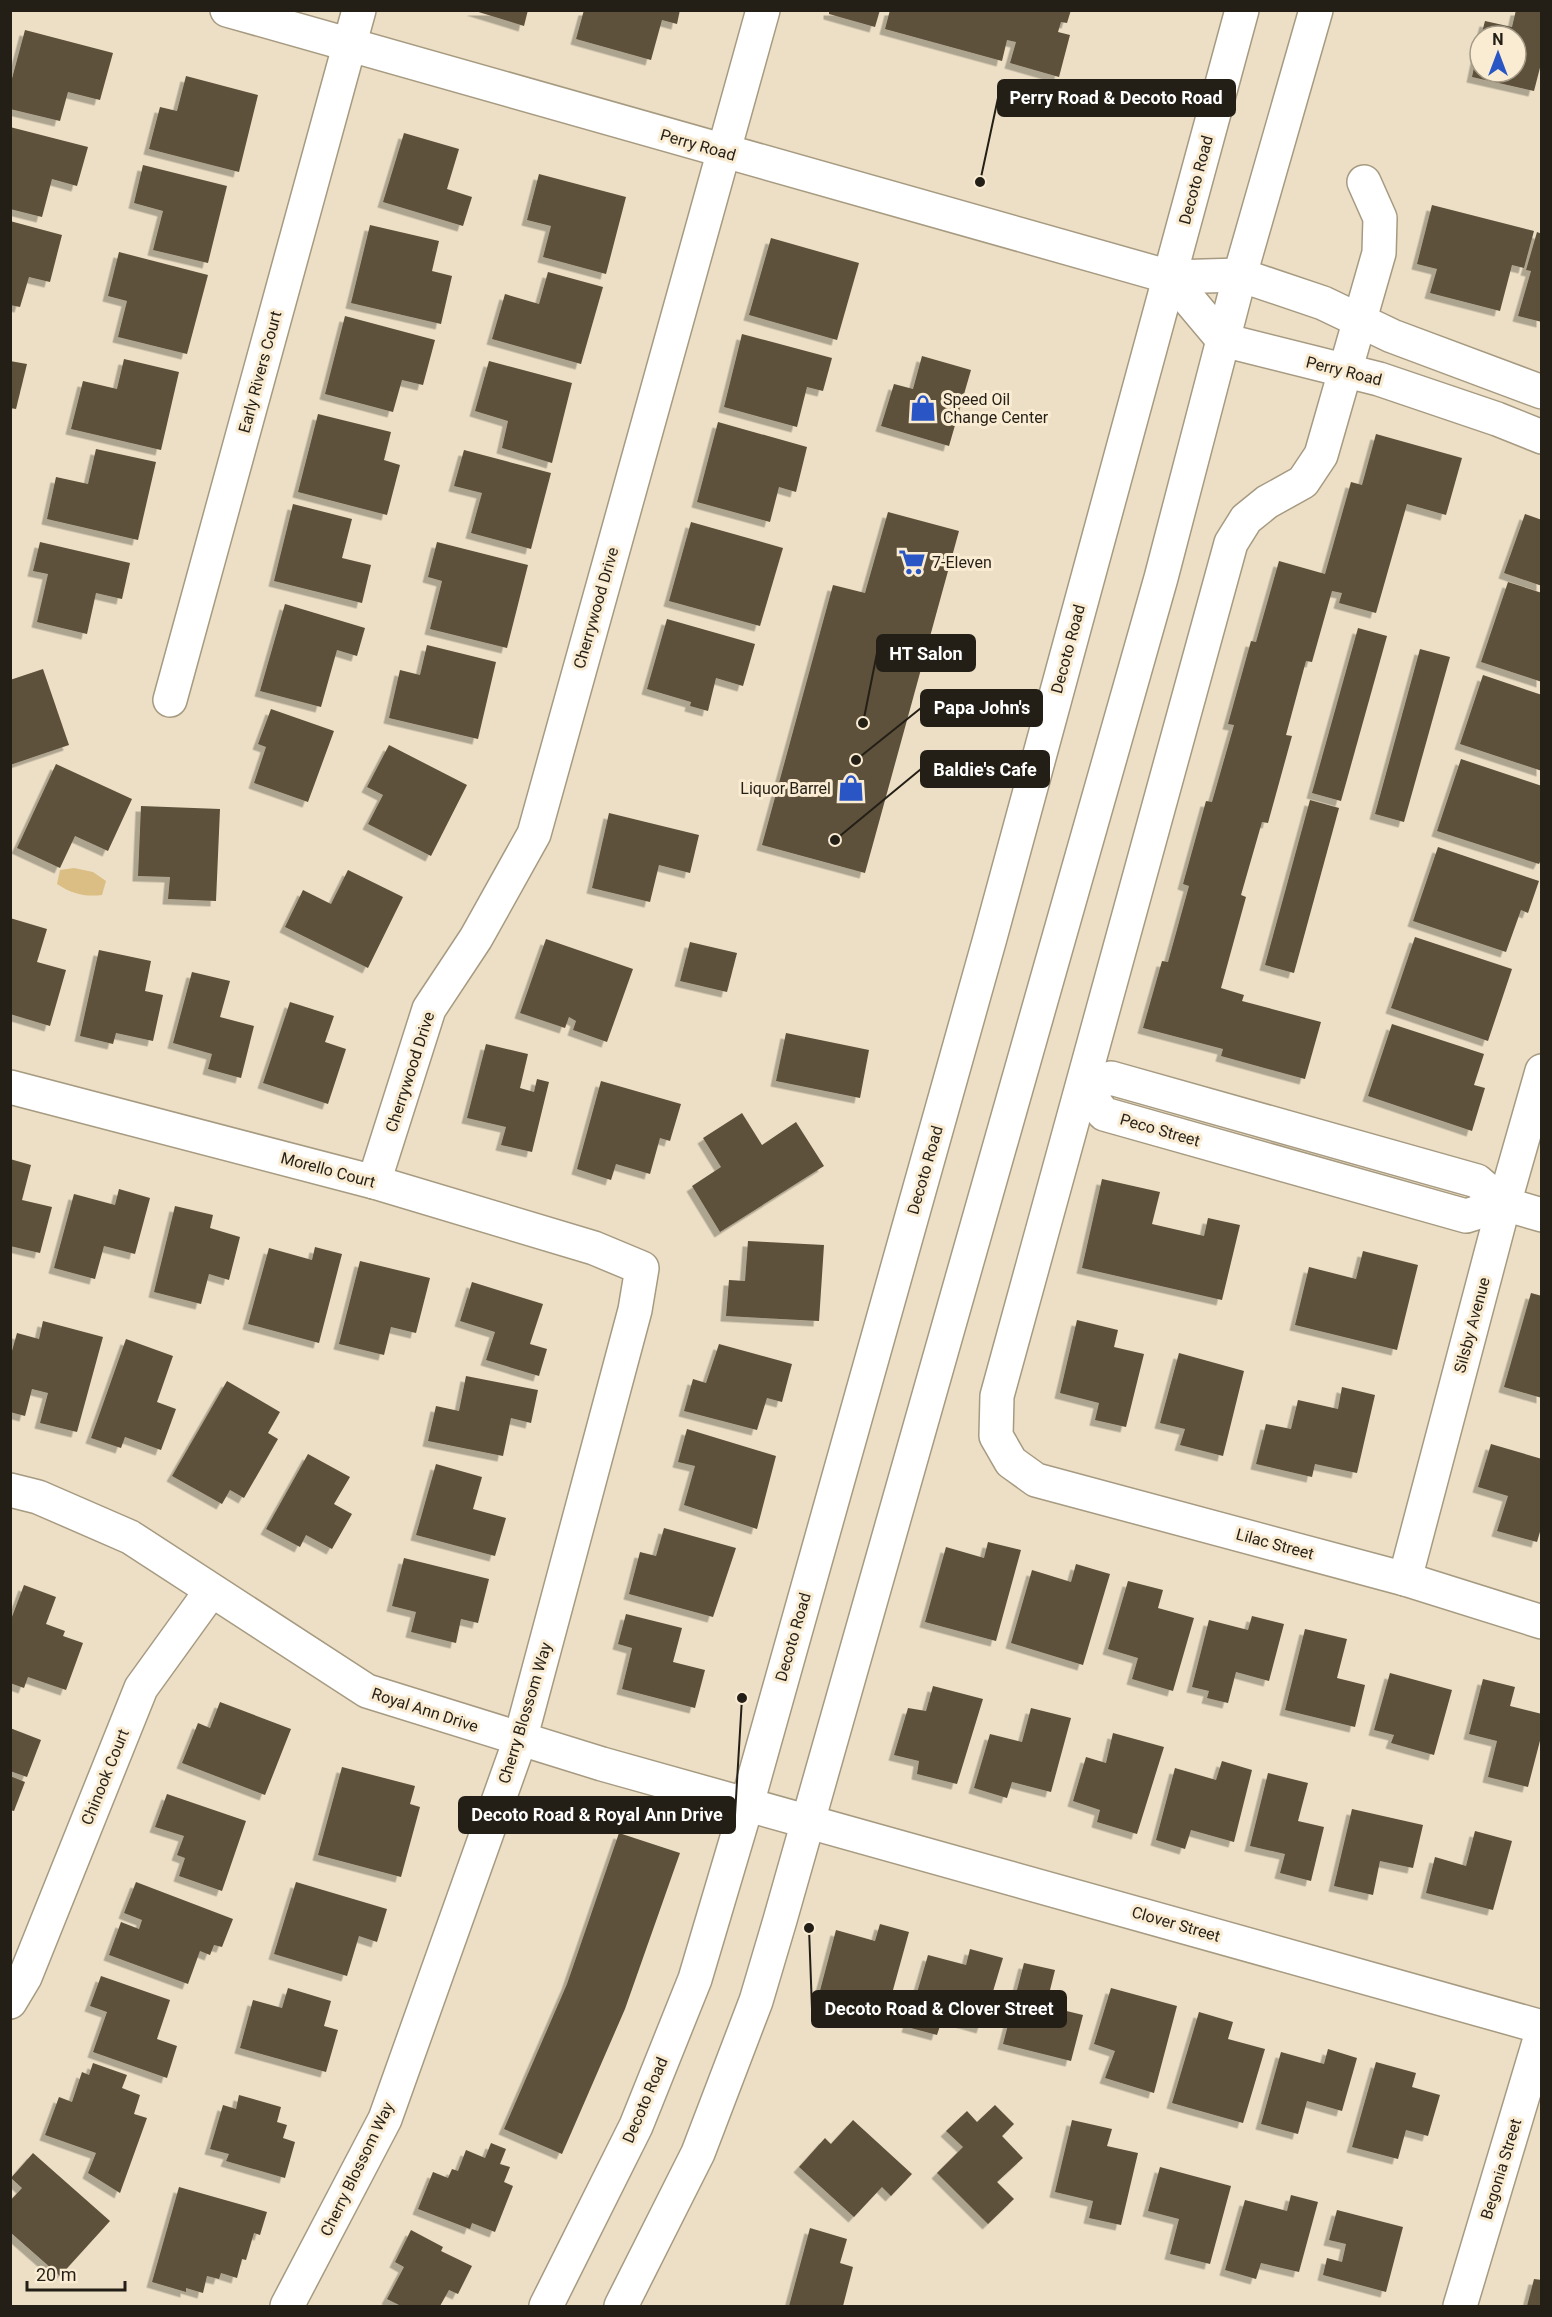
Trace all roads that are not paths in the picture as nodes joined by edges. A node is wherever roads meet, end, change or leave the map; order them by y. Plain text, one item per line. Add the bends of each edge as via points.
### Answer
1 (227, 10) edge
2 (359, 10) edge
3 (763, 10) edge
4 (1242, 10) edge
5 (1316, 10) edge
6 (349, 45) junction
7 (723, 152) junction
8 (1364, 182) dead end
9 (1240, 275) junction
10 (1170, 277) junction
11 (1360, 321) junction
12 (1223, 340) junction
13 (1346, 371) junction
14 (1542, 392) edge
15 (1542, 437) edge
16 (170, 699) dead end
17 (1542, 1071) edge
18 (10, 1087) edge
19 (1083, 1088) junction
20 (374, 1182) junction
21 (1504, 1204) junction
22 (1542, 1215) edge
23 (642, 1268) joint
24 (10, 1490) edge
25 (1405, 1580) junction
26 (211, 1591) junction
27 (1542, 1622) edge
28 (520, 1740) junction
29 (747, 1804) junction
30 (810, 1822) junction
31 (15, 1984) edge
32 (1542, 2027) edge
33 (1542, 2032) edge
34 (287, 2307) edge
35 (546, 2307) edge
36 (621, 2307) edge
37 (1460, 2307) edge

1 - 6 street, Perry Road
2 - 6 street, Early Rivers Court
3 - 7 street, Cherrywood Drive
4 - 10 street, Decoto Road
5 - 9 street
6 - 7 street, Perry Road
6 - 16 street, Early Rivers Court
7 - 10 street, Perry Road
7 - 20 street, Cherrywood Drive via 534,834 476,938 429,1009
8 - 11 street via 1380,218 1379,253
9 - 10 street, Perry Road
9 - 11 street, Perry Road via 1323,303
9 - 12 street
10 - 12 street
10 - 29 street, Decoto Road
11 - 13 street
11 - 14 street, Perry Road
12 - 13 street, Perry Road
12 - 30 street via 1161,578
13 - 15 street, Perry Road
13 - 19 street via 1321,454 1303,482 1246,519 1232,543
17 - 21 street, Silsby Avenue
18 - 20 street, Morello Court
19 - 21 street via 1115,1079 1477,1181
19 - 25 street, Lilac Street via 997,1396 996,1436 1011,1462 1036,1480
20 - 23 street, Morello Court via 594,1248
21 - 22 street
21 - 25 street, Silsby Avenue
23 - 28 street, Cherry Blossom Way via 635,1310
24 - 26 street, Royal Ann Drive via 38,1497 130,1537
25 - 27 street, Lilac Street
26 - 28 street, Royal Ann Drive via 367,1691
26 - 31 street, Chinook Court via 141,1688
28 - 29 street, Royal Ann Drive
28 - 34 street, Cherry Blossom Way via 385,2119
29 - 30 street, Royal Ann Drive
29 - 35 street, Decoto Road via 695,1979 636,2126
30 - 32 street, Clover Street
30 - 36 street via 756,2001 702,2143
33 - 37 street, Begonia Street

